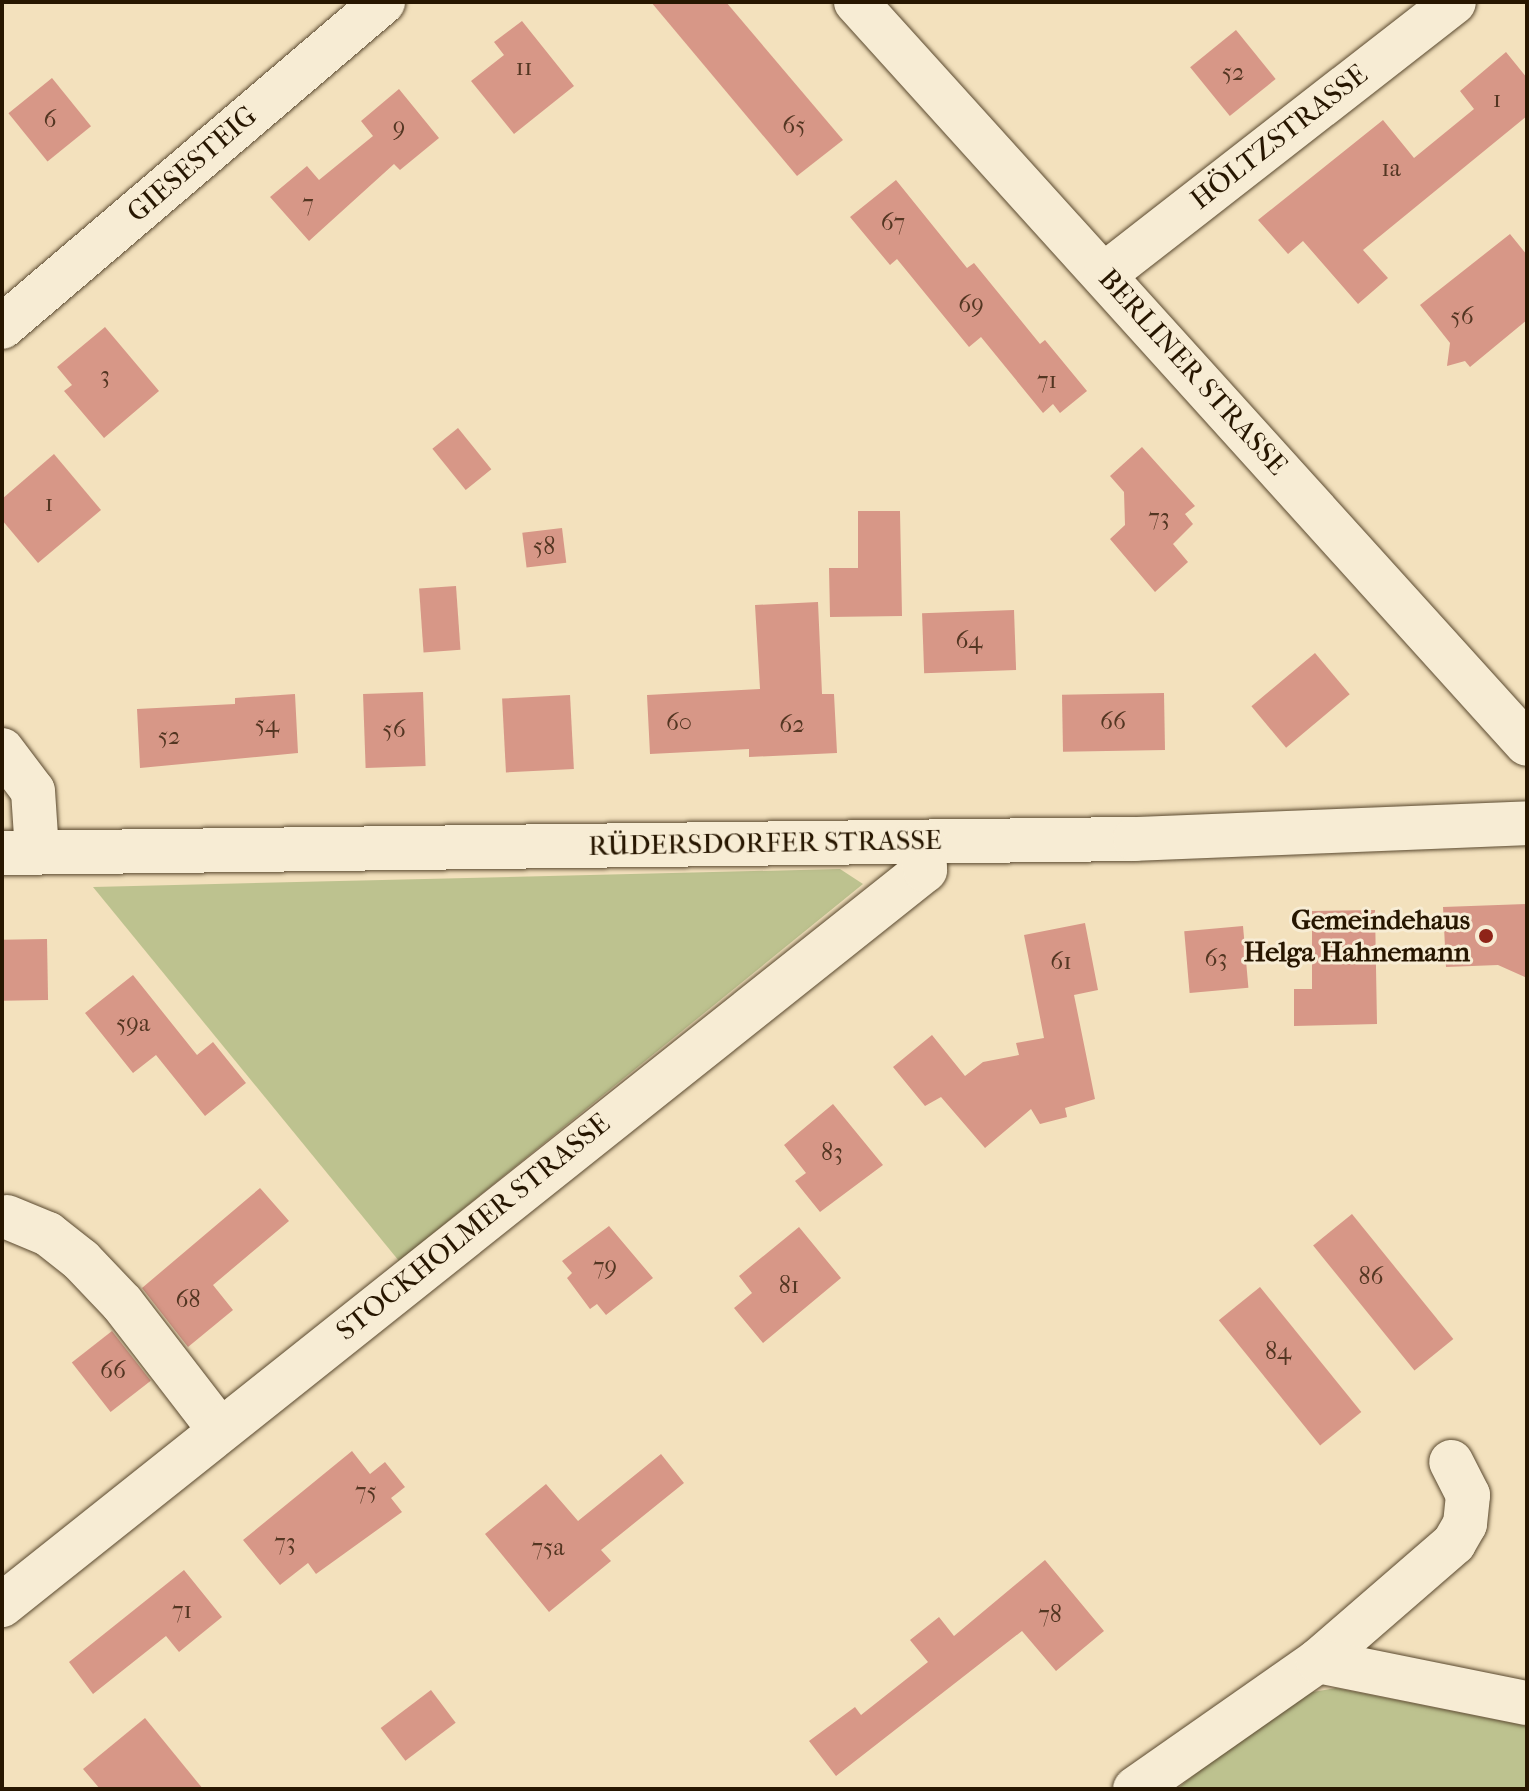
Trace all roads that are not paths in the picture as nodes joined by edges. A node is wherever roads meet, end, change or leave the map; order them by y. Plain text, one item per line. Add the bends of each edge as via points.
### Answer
1 (383, 2) edge
2 (856, 2) edge
3 (1454, 2) edge
4 (1105, 274) junction
5 (2, 327) edge
6 (1527, 744) edge
7 (2, 750) edge
8 (1527, 823) edge
9 (924, 842) junction
10 (20, 852) edge
11 (7, 1217) dead end
12 (219, 1429) junction
13 (1451, 1462) dead end
14 (2, 1605) edge
15 (1318, 1661) junction
16 (1527, 1703) edge
17 (1135, 1789) edge

1 - 5 street, GIESESTEIG
2 - 4 street, BERLINER STRASSE
3 - 4 street, HÖLTZSTRASSE
4 - 6 street, BERLINER STRASSE
7 - 10 street via 33,791
8 - 9 street, RÜDERSDORFER STRASSE
9 - 10 street, RÜDERSDORFER STRASSE
9 - 12 street, STOCKHOLMER STRASSE via 925,870
11 - 12 street via 48,1234 81,1260 122,1303
12 - 14 street, STOCKHOLMER STRASSE
13 - 15 street via 1468,1495 1465,1524 1454,1543
15 - 16 street
15 - 17 street

